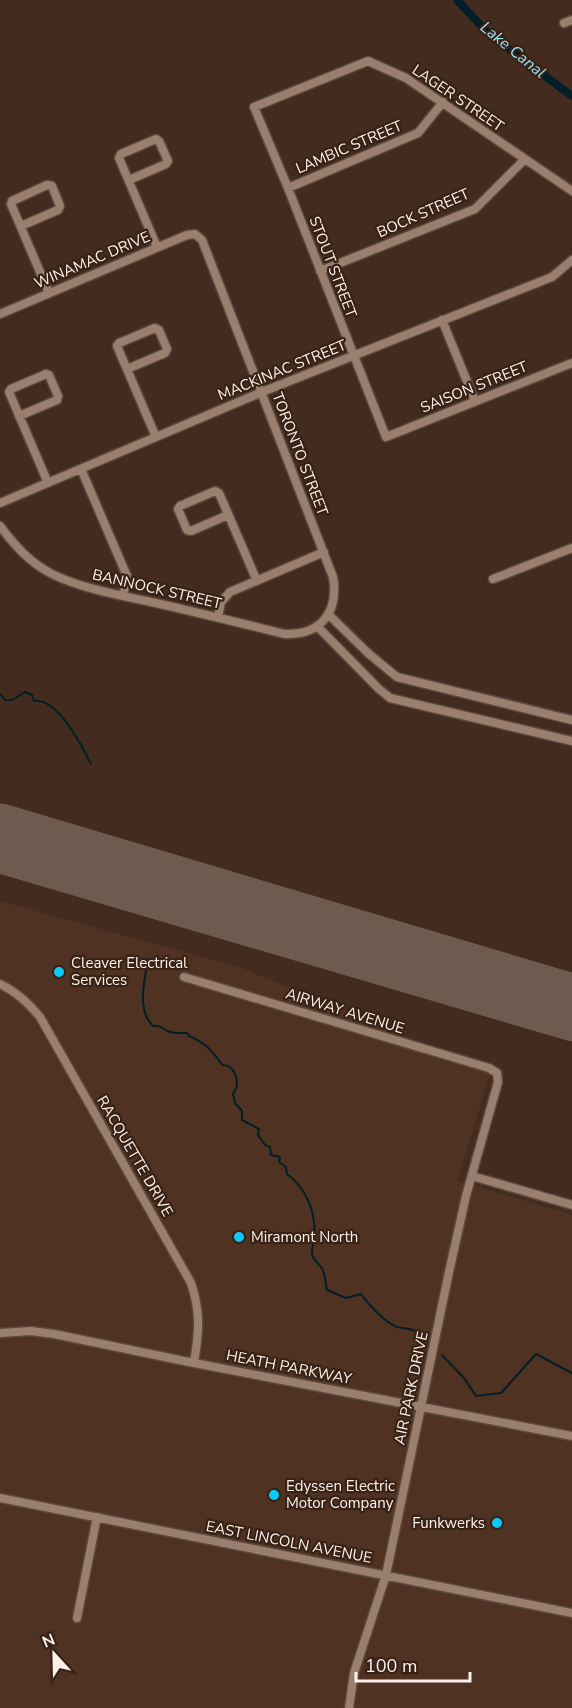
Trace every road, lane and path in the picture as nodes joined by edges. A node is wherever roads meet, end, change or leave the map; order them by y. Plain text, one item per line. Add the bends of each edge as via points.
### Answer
1 (443, 102) junction
2 (254, 107) joint
3 (524, 160) junction
4 (129, 180) junction
5 (288, 188) junction
6 (572, 191) edge
7 (21, 226) junction
8 (195, 234) joint
9 (157, 247) junction
10 (572, 260) edge
11 (320, 271) junction
12 (49, 293) junction
13 (0, 314) edge
14 (442, 320) junction
15 (353, 357) junction
16 (572, 363) edge
17 (127, 369) junction
18 (261, 392) junction
19 (475, 401) junction
20 (19, 416) junction
21 (156, 437) junction
22 (386, 437) joint
23 (81, 469) junction
24 (48, 483) junction
25 (0, 503) edge
26 (228, 515) junction
27 (0, 526) edge
28 (572, 548) edge
29 (324, 552) junction
30 (493, 579) dead end
31 (257, 581) junction
32 (123, 596) junction
33 (218, 617) junction
34 (323, 620) junction
35 (572, 720) edge
36 (572, 741) edge
37 (184, 977) dead end
38 (0, 984) edge
39 (496, 1073) joint
40 (472, 1176) junction
41 (572, 1205) edge
42 (0, 1334) edge
43 (194, 1363) junction
44 (420, 1406) junction
45 (572, 1436) edge
46 (0, 1498) edge
47 (97, 1517) junction
48 (386, 1575) junction
49 (572, 1613) edge
50 (77, 1618) dead end
51 (349, 1708) edge

1 - 2 street, LAGER STREET via 406,78 368,61
1 - 3 street, LAGER STREET
1 - 5 street, LAMBIC STREET via 418,133
2 - 5 street, STOUT STREET
3 - 6 street, LAGER STREET
3 - 11 street, BOCK STREET via 475,209
4 - 4 street via 119,158 121,154 159,141 166,164
4 - 9 street
5 - 11 street, STOUT STREET
7 - 7 street via 12,201 52,186 58,210
7 - 12 street
8 - 9 street, WINAMAC DRIVE
8 - 18 street, TORONTO STREET via 202,240
9 - 12 street, WINAMAC DRIVE
10 - 14 street, MACKINAC STREET via 552,277
11 - 15 street, STOUT STREET
12 - 13 street, WINAMAC DRIVE
14 - 15 street, MACKINAC STREET
14 - 19 street
15 - 18 street, MACKINAC STREET
15 - 22 street, STOUT STREET
16 - 19 street, SAISON STREET
17 - 17 street via 119,343 154,328 159,330 165,353
17 - 21 street
18 - 21 street, MACKINAC STREET
18 - 29 street, TORONTO STREET
19 - 22 street, SAISON STREET
20 - 20 street via 11,389 49,375 57,399
20 - 24 street
21 - 23 street, MACKINAC STREET
23 - 24 street, MACKINAC STREET
23 - 32 street via 127,576
24 - 25 street, MACKINAC STREET
26 - 26 street via 215,491 178,510 190,531
26 - 31 street
27 - 32 street, BANNOCK STREET via 30,560 52,574
28 - 30 street
29 - 31 street
29 - 34 street, TORONTO STREET via 336,592
31 - 33 street via 225,596
32 - 33 street, BANNOCK STREET
33 - 34 street, BANNOCK STREET via 285,634 298,634
34 - 35 street via 397,677
34 - 36 street via 390,698
37 - 39 street, AIRWAY AVENUE
38 - 43 street, RACQUETTE DRIVE via 27,1002 40,1017 191,1283 199,1315
39 - 40 street, AIR PARK DRIVE via 498,1082
40 - 41 street
40 - 44 street, AIR PARK DRIVE
42 - 43 street, HEATH PARKWAY via 54,1334
43 - 44 street, HEATH PARKWAY
44 - 45 street, HEATH PARKWAY
44 - 48 street, AIR PARK DRIVE
46 - 47 street, EAST LINCOLN AVENUE
47 - 48 street, EAST LINCOLN AVENUE
47 - 50 street
48 - 49 street, EAST LINCOLN AVENUE
48 - 51 street, AIR PARK DRIVE via 354,1673

